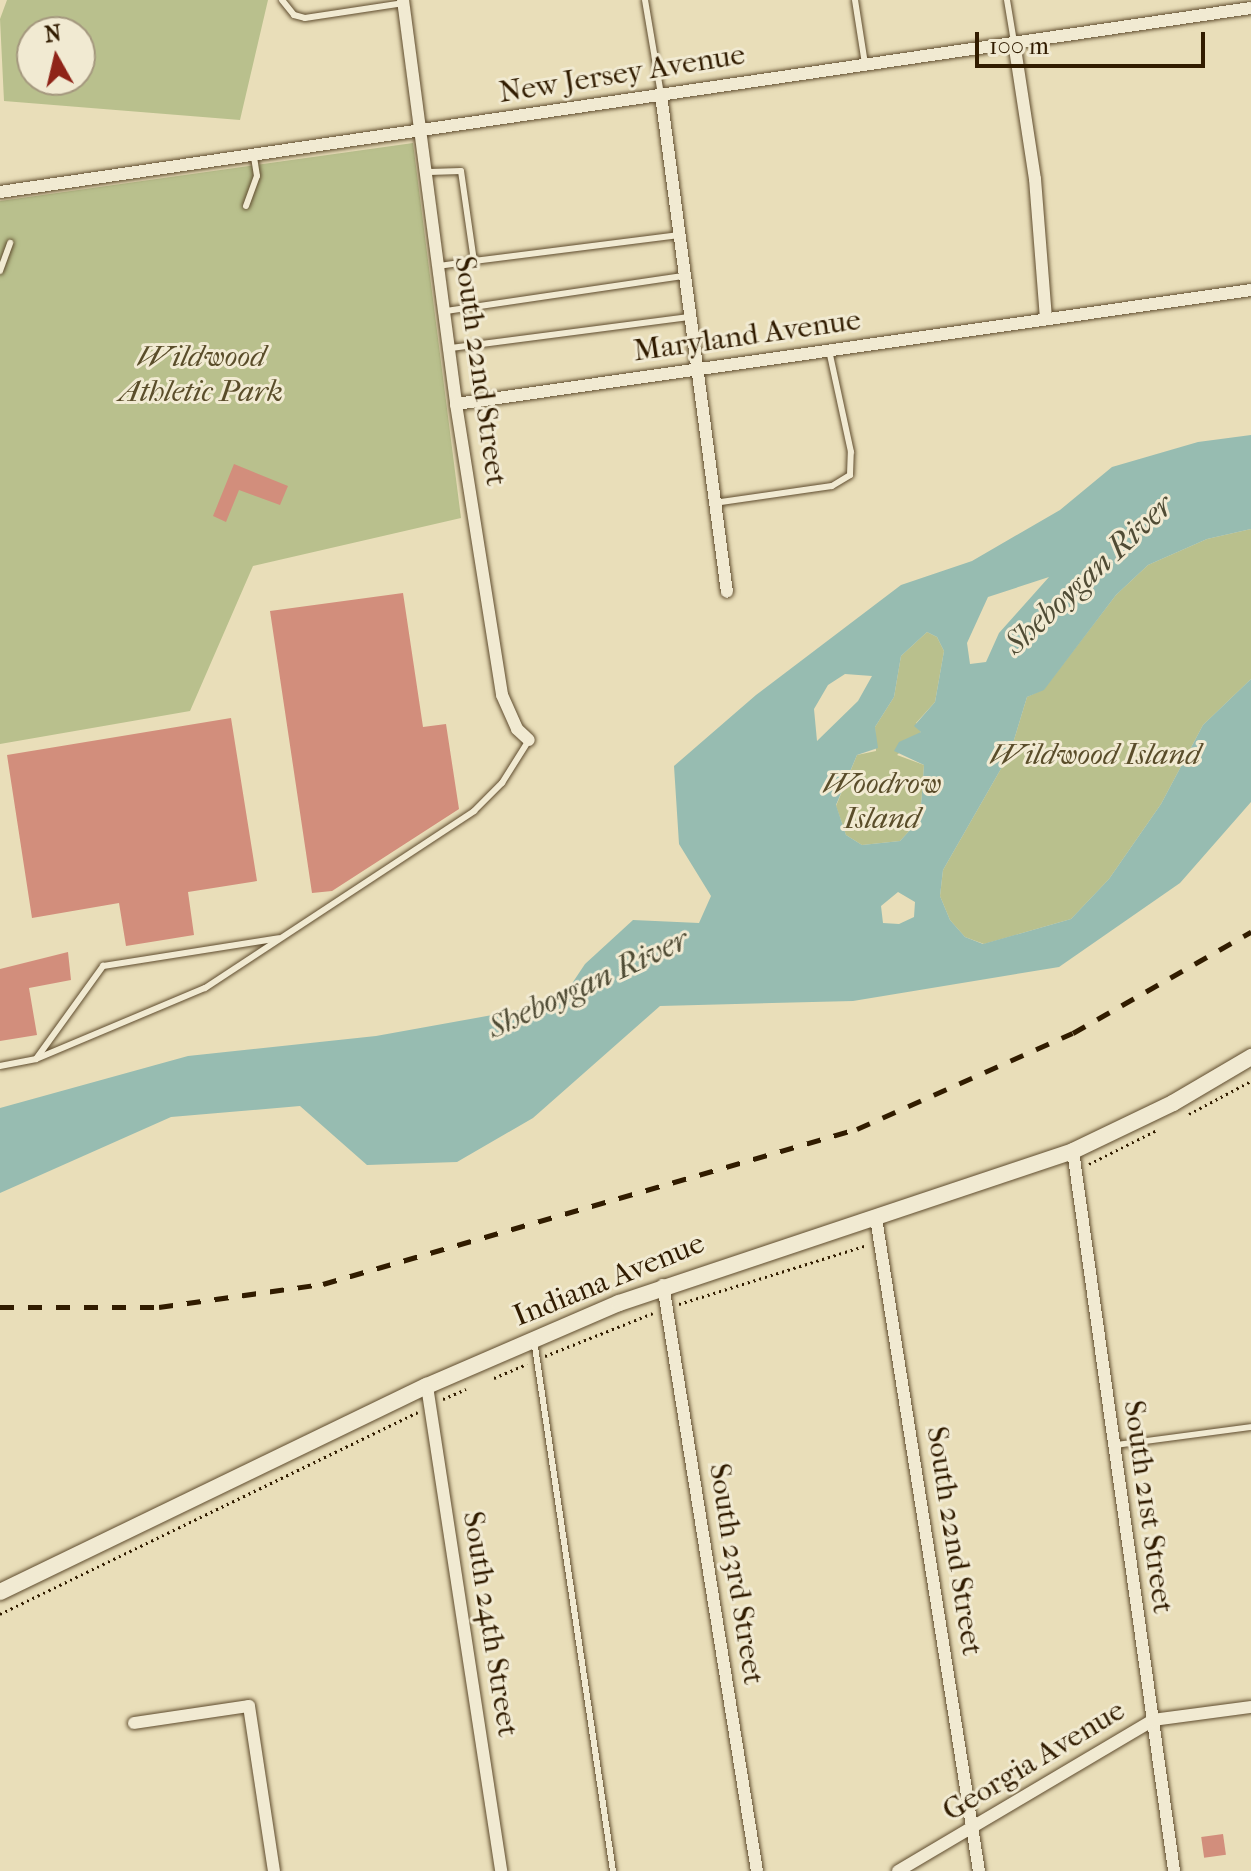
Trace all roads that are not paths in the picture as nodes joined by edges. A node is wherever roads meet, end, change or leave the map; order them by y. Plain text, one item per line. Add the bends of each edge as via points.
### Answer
1 (282, 0) edge
2 (645, 0) edge
3 (855, 0) edge
4 (1007, 0) edge
5 (403, 2) edge
6 (1251, 8) edge
7 (1014, 42) junction
8 (865, 64) junction
9 (661, 95) junction
10 (422, 131) junction
11 (254, 156) junction
12 (429, 172) junction
13 (0, 192) edge
14 (246, 206) dead end
15 (679, 235) junction
16 (10, 243) dead end
17 (474, 261) junction
18 (439, 266) junction
19 (0, 271) edge
20 (686, 276) junction
21 (1251, 290) edge
22 (446, 311) junction
23 (691, 317) junction
24 (1046, 319) junction
25 (451, 348) junction
26 (829, 350) junction
27 (696, 370) junction
28 (456, 404) junction
29 (714, 503) junction
30 (727, 592) dead end
31 (529, 740) joint
32 (283, 937) junction
33 (1251, 1057) edge
34 (36, 1059) junction
35 (0, 1066) edge
36 (1073, 1151) junction
37 (876, 1218) junction
38 (663, 1285) junction
39 (534, 1339) junction
40 (427, 1386) junction
41 (1251, 1427) edge
42 (1112, 1445) junction
43 (0, 1592) edge
44 (1251, 1707) edge
45 (1153, 1720) junction
46 (134, 1723) dead end
47 (973, 1828) junction
48 (274, 1871) edge
49 (501, 1871) edge
50 (613, 1871) edge
51 (757, 1871) edge
52 (898, 1871) edge
53 (979, 1871) edge
54 (1174, 1871) edge

1 - 5 lane via 294,15 305,18
2 - 9 lane
3 - 8 lane
4 - 7 lane
5 - 10 street, South 22nd Street
6 - 7 street, New Jersey Avenue
7 - 8 street, New Jersey Avenue
7 - 24 street via 1035,179
8 - 9 street, New Jersey Avenue
9 - 10 street, New Jersey Avenue
9 - 15 street
10 - 11 street, New Jersey Avenue
10 - 12 street, South 22nd Street
11 - 13 street, New Jersey Avenue
11 - 14 lane via 257,176
12 - 17 lane via 461,171
12 - 18 street, South 22nd Street
15 - 17 lane
15 - 20 street
16 - 19 lane
17 - 18 lane
18 - 22 street, South 22nd Street
20 - 22 lane
20 - 23 street
21 - 24 street, Maryland Avenue
22 - 25 street, South 22nd Street
23 - 25 lane
23 - 27 street
24 - 26 street, Maryland Avenue
25 - 28 street, South 22nd Street
26 - 27 street, Maryland Avenue
26 - 29 lane via 851,452 850,475 832,486
27 - 28 street, Maryland Avenue
27 - 29 street
28 - 31 street, South 22nd Street via 502,695 517,729
29 - 30 street
31 - 32 lane via 502,783 474,811
32 - 34 lane via 205,988
32 - 34 lane via 103,966
33 - 36 main road, Indiana Avenue via 1173,1103
34 - 35 lane
36 - 37 main road, Indiana Avenue
36 - 42 street, South 21st Street
37 - 38 main road, Indiana Avenue
37 - 47 street, South 22nd Street
38 - 39 main road, Indiana Avenue
38 - 51 street, South 23rd Street
39 - 40 main road, Indiana Avenue
39 - 50 lane
40 - 43 main road, Indiana Avenue
40 - 49 street, South 24th Street
41 - 42 lane
42 - 45 street, South 21st Street
44 - 45 street, Georgia Avenue
45 - 47 street, Georgia Avenue
45 - 54 street, South 21st Street
46 - 48 street via 249,1706
47 - 52 street, Georgia Avenue
47 - 53 street, South 22nd Street

